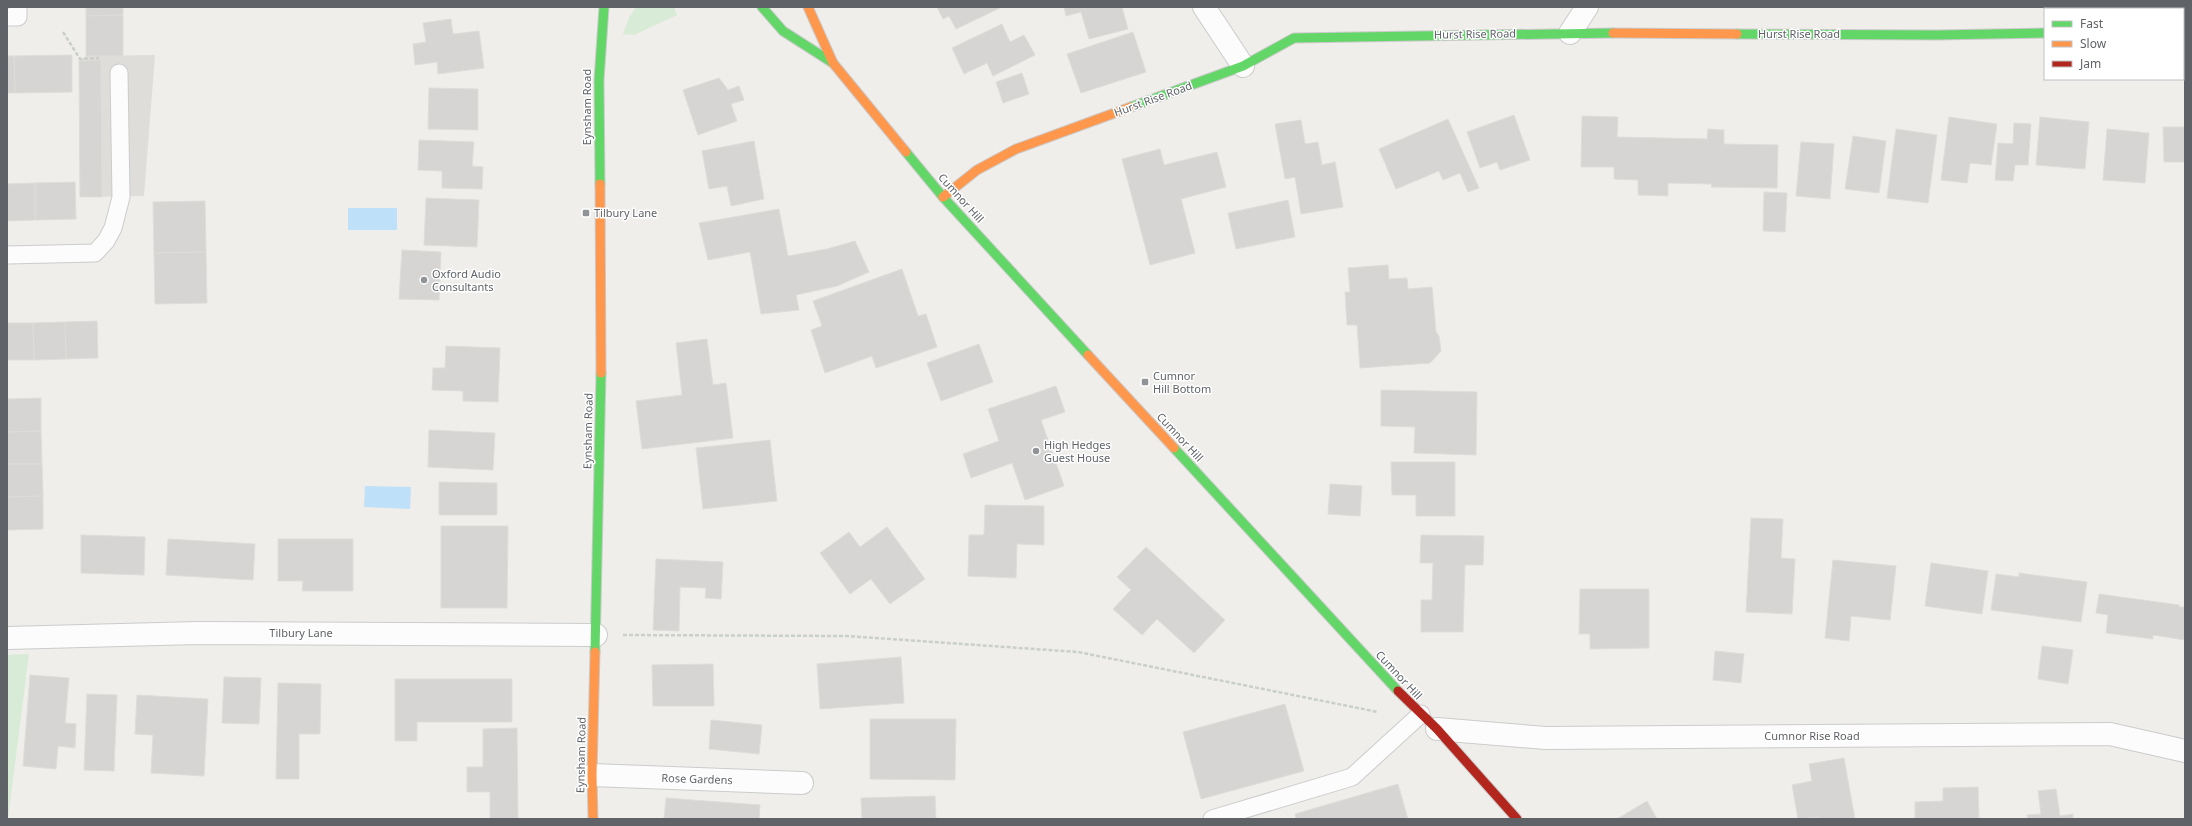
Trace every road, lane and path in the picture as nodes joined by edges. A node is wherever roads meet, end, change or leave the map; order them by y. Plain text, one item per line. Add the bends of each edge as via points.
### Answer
1 (18, 7) edge
2 (604, 7) edge
3 (762, 7) edge
4 (808, 7) edge
5 (1204, 7) edge
6 (1587, 7) edge
7 (7, 17) edge
8 (613, 19) dead end
9 (63, 32) dead end
10 (1570, 33) junction
11 (2044, 33) edge
12 (600, 43) junction
13 (833, 63) junction
14 (1243, 66) junction
15 (119, 73) joint
16 (943, 197) junction
17 (7, 255) edge
18 (596, 635) junction
19 (7, 638) edge
20 (1416, 711) junction
21 (1437, 729) junction
22 (2185, 751) edge
23 (592, 775) junction
24 (802, 783) dead end
25 (593, 819) edge
26 (1212, 819) edge
27 (1517, 819) edge

1 - 7 lane via 18,17
2 - 12 street, Eynsham Road
3 - 13 street, Cumnor Hill via 783,31
4 - 13 street, Cumnor Hill
5 - 14 street
6 - 10 street
8 - 12 street, Eynsham Road
9 - 15 path via 80,59 118,58
10 - 11 street, Hurst Rise Road
10 - 14 street, Hurst Rise Road via 1294,38
12 - 18 street, Eynsham Road via 598,104 602,347
13 - 16 street, Cumnor Hill
14 - 16 street, Hurst Rise Road via 1016,149 977,170
15 - 17 lane via 121,197 113,228 106,241 94,253
16 - 20 street, Cumnor Hill
18 - 19 street, Tilbury Lane via 197,633
18 - 20 path via 847,636 1078,652 1380,712
18 - 23 street, Eynsham Road
20 - 21 street, Cumnor Hill
20 - 26 lane via 1352,777
21 - 22 street, Cumnor Rise Road via 1546,738 2110,734
21 - 27 street, Cumnor Hill
23 - 24 street, Rose Gardens
23 - 25 street, Eynsham Road

